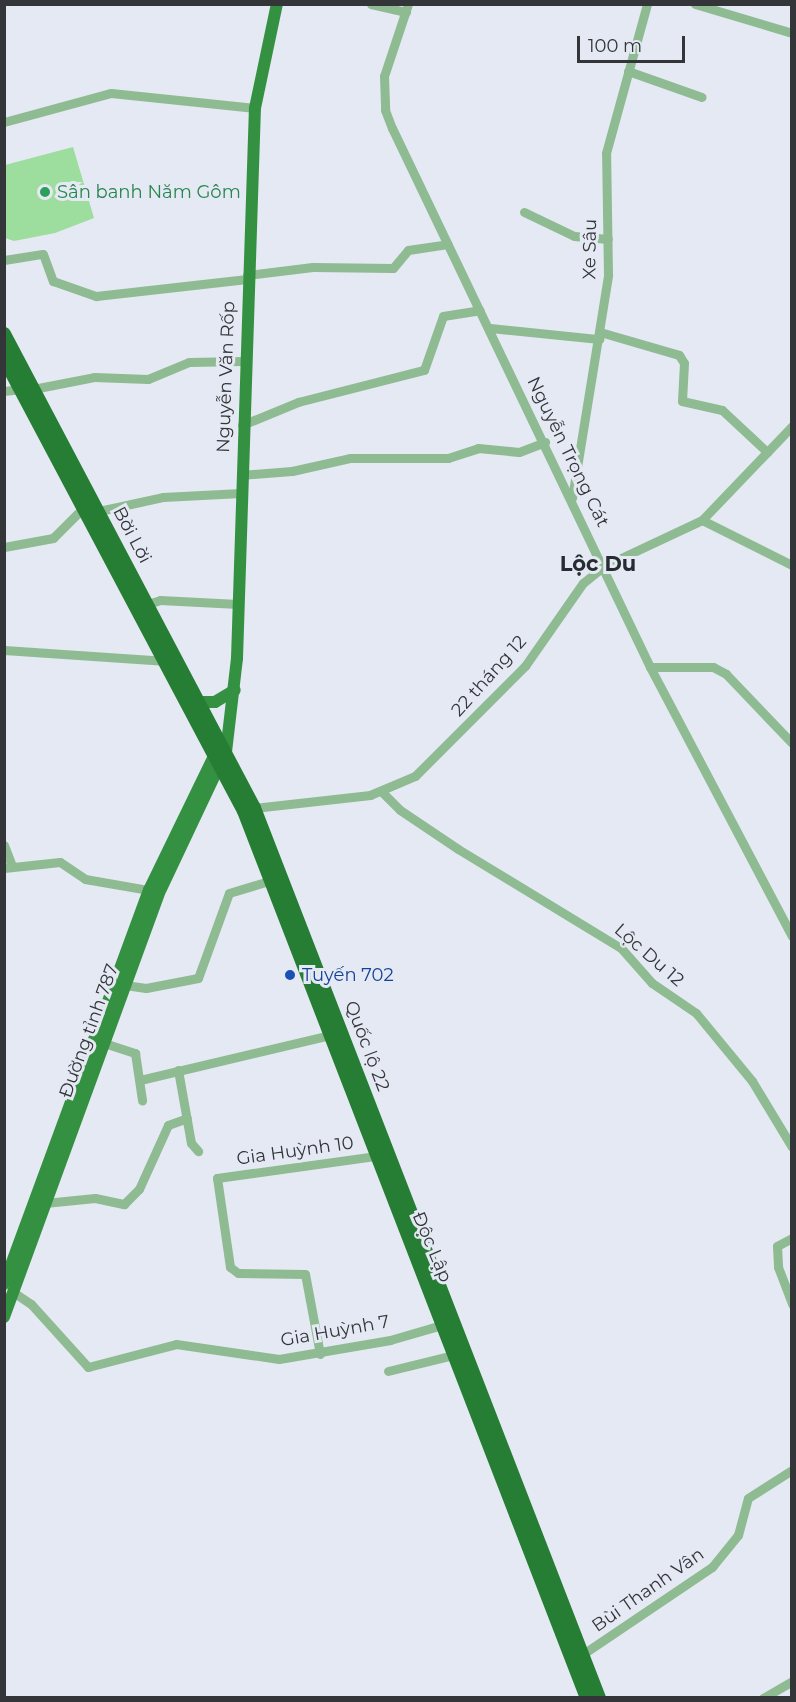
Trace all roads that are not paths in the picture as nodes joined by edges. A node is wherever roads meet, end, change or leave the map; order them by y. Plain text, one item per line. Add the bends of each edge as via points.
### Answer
1 (277, 4) edge
2 (371, 4) edge
3 (647, 4) edge
4 (695, 4) edge
5 (407, 8) edge
6 (792, 33) edge
7 (628, 71) junction
8 (702, 97) dead end
9 (255, 108) junction
10 (4, 122) edge
11 (524, 212) dead end
12 (608, 239) junction
13 (448, 243) junction
14 (4, 260) edge
15 (247, 277) junction
16 (480, 310) junction
17 (490, 328) junction
18 (4, 334) edge
19 (599, 336) junction
20 (4, 358) edge
21 (244, 361) junction
22 (27, 389) junction
23 (4, 391) edge
24 (242, 425) junction
25 (792, 426) edge
26 (544, 442) junction
27 (767, 452) junction
28 (241, 476) junction
29 (241, 493) junction
30 (572, 498) junction
31 (83, 508) junction
32 (99, 511) junction
33 (702, 520) junction
34 (4, 547) edge
35 (792, 565) edge
36 (604, 566) junction
37 (147, 604) junction
38 (238, 604) junction
39 (4, 650) edge
40 (167, 661) junction
41 (650, 667) junction
42 (235, 690) junction
43 (200, 702) junction
44 (792, 743) edge
45 (220, 757) junction
46 (382, 792) junction
47 (249, 809) junction
48 (4, 845) edge
49 (8, 867) edge
50 (272, 880) junction
51 (149, 890) junction
52 (792, 936) edge
53 (126, 985) junction
54 (330, 1035) junction
55 (104, 1043) junction
56 (178, 1070) junction
57 (140, 1080) junction
58 (142, 1100) dead end
59 (187, 1118) junction
60 (792, 1148) edge
61 (198, 1151) dead end
62 (376, 1156) junction
63 (45, 1203) junction
64 (792, 1238) edge
65 (9, 1288) edge
66 (792, 1304) edge
67 (4, 1317) edge
68 (450, 1323) junction
69 (320, 1354) junction
70 (457, 1354) junction
71 (388, 1371) dead end
72 (792, 1470) edge
73 (583, 1654) junction
74 (792, 1681) edge
75 (587, 1698) edge
76 (599, 1698) edge
77 (764, 1698) edge

1 - 9 main road, Nguyễn Văn Rốp
2 - 5 street
3 - 7 street, Xe Sâu
4 - 6 street
5 - 13 street, Nguyễn Trọng Cát via 384,76 385,110
7 - 8 street
7 - 12 street, Xe Sâu via 604,160
9 - 10 street via 111,93
9 - 15 main road, Nguyễn Văn Rốp
11 - 12 street via 574,236
12 - 19 street, Xe Sâu
13 - 15 street via 408,250 393,268 313,267
13 - 16 street, Nguyễn Trọng Cát
14 - 15 street via 43,254 53,281 96,296
15 - 21 main road, Nguyễn Văn Rốp
16 - 17 street, Nguyễn Trọng Cát
16 - 24 street via 443,316 424,370 298,402
17 - 19 street
17 - 26 street, Nguyễn Trọng Cát
18 - 22 highway, Bời Lời
19 - 27 street via 679,355 684,363 682,401 722,410
19 - 30 street, Xe Sâu
20 - 22 highway, Bời Lời
21 - 22 street via 189,362 148,379 94,376
21 - 24 main road, Nguyễn Văn Rốp
22 - 23 street
22 - 31 highway, Bời Lời
22 - 32 highway, Bời Lời
24 - 28 main road, Nguyễn Văn Rốp
25 - 27 street, 22 tháng 12
26 - 28 street via 519,452 478,448 448,458 350,458 292,471
26 - 30 street, Nguyễn Trọng Cát
27 - 33 street, 22 tháng 12
28 - 29 main road, Nguyễn Văn Rốp
29 - 32 street via 163,497
29 - 38 main road, Nguyễn Văn Rốp
30 - 36 street, Nguyễn Trọng Cát
31 - 34 street via 53,538
31 - 40 highway, Bời Lời
32 - 37 highway, Bời Lời
33 - 35 street
33 - 36 street, 22 tháng 12
36 - 41 street, Nguyễn Trọng Cát
36 - 46 street, 22 tháng 12 via 573,594 525,666 443,750 415,776
37 - 38 street via 160,600
37 - 43 highway, Bời Lời
38 - 42 main road, Nguyễn Văn Rốp
39 - 40 street
40 - 45 highway, Bời Lời
41 - 44 street via 713,667 726,674
41 - 52 street, Nguyễn Trọng Cát
42 - 43 main road via 214,702
42 - 45 main road, Nguyễn Văn Rốp
43 - 45 highway, Bời Lời
45 - 47 highway, Quốc lộ 22
45 - 51 main road, Đường tỉnh 787
45 - 53 main road, Đường tỉnh 787 via 165,880
46 - 47 street, 22 tháng 12
46 - 60 street, Lộc Du 12 via 448,842 621,948 652,983 696,1013 752,1081
47 - 50 highway, Độc Lập
47 - 68 highway, Quốc lộ 22
48 - 49 street
49 - 51 street via 60,862 85,879
50 - 53 street via 229,894 198,978 146,988
50 - 54 highway, Độc Lập
51 - 65 main road, Đường tỉnh 787
53 - 55 main road, Đường tỉnh 787
54 - 56 street
54 - 62 highway, Độc Lập
55 - 57 street via 135,1053
55 - 63 main road, Đường tỉnh 787
56 - 57 street
56 - 59 street
57 - 58 street
59 - 61 street via 191,1143
59 - 63 street via 168,1125 139,1189 124,1204 95,1198
62 - 68 highway, Độc Lập
62 - 69 street, Gia Huỳnh 10 via 217,1178 230,1267 238,1273 305,1274
63 - 65 main road, Đường tỉnh 787
64 - 66 street via 777,1246
65 - 67 main road, Đường tỉnh 787
65 - 69 street, Gia Huỳnh 7 via 31,1304 88,1367 176,1344 279,1359
68 - 69 street, Gia Huỳnh 7
68 - 70 highway, Độc Lập
68 - 73 highway, Độc Lập
70 - 71 street
70 - 75 highway, Độc Lập
72 - 73 street, Bùi Thanh Vân via 748,1498 738,1535 712,1567
73 - 76 highway, Độc Lập
74 - 77 street

